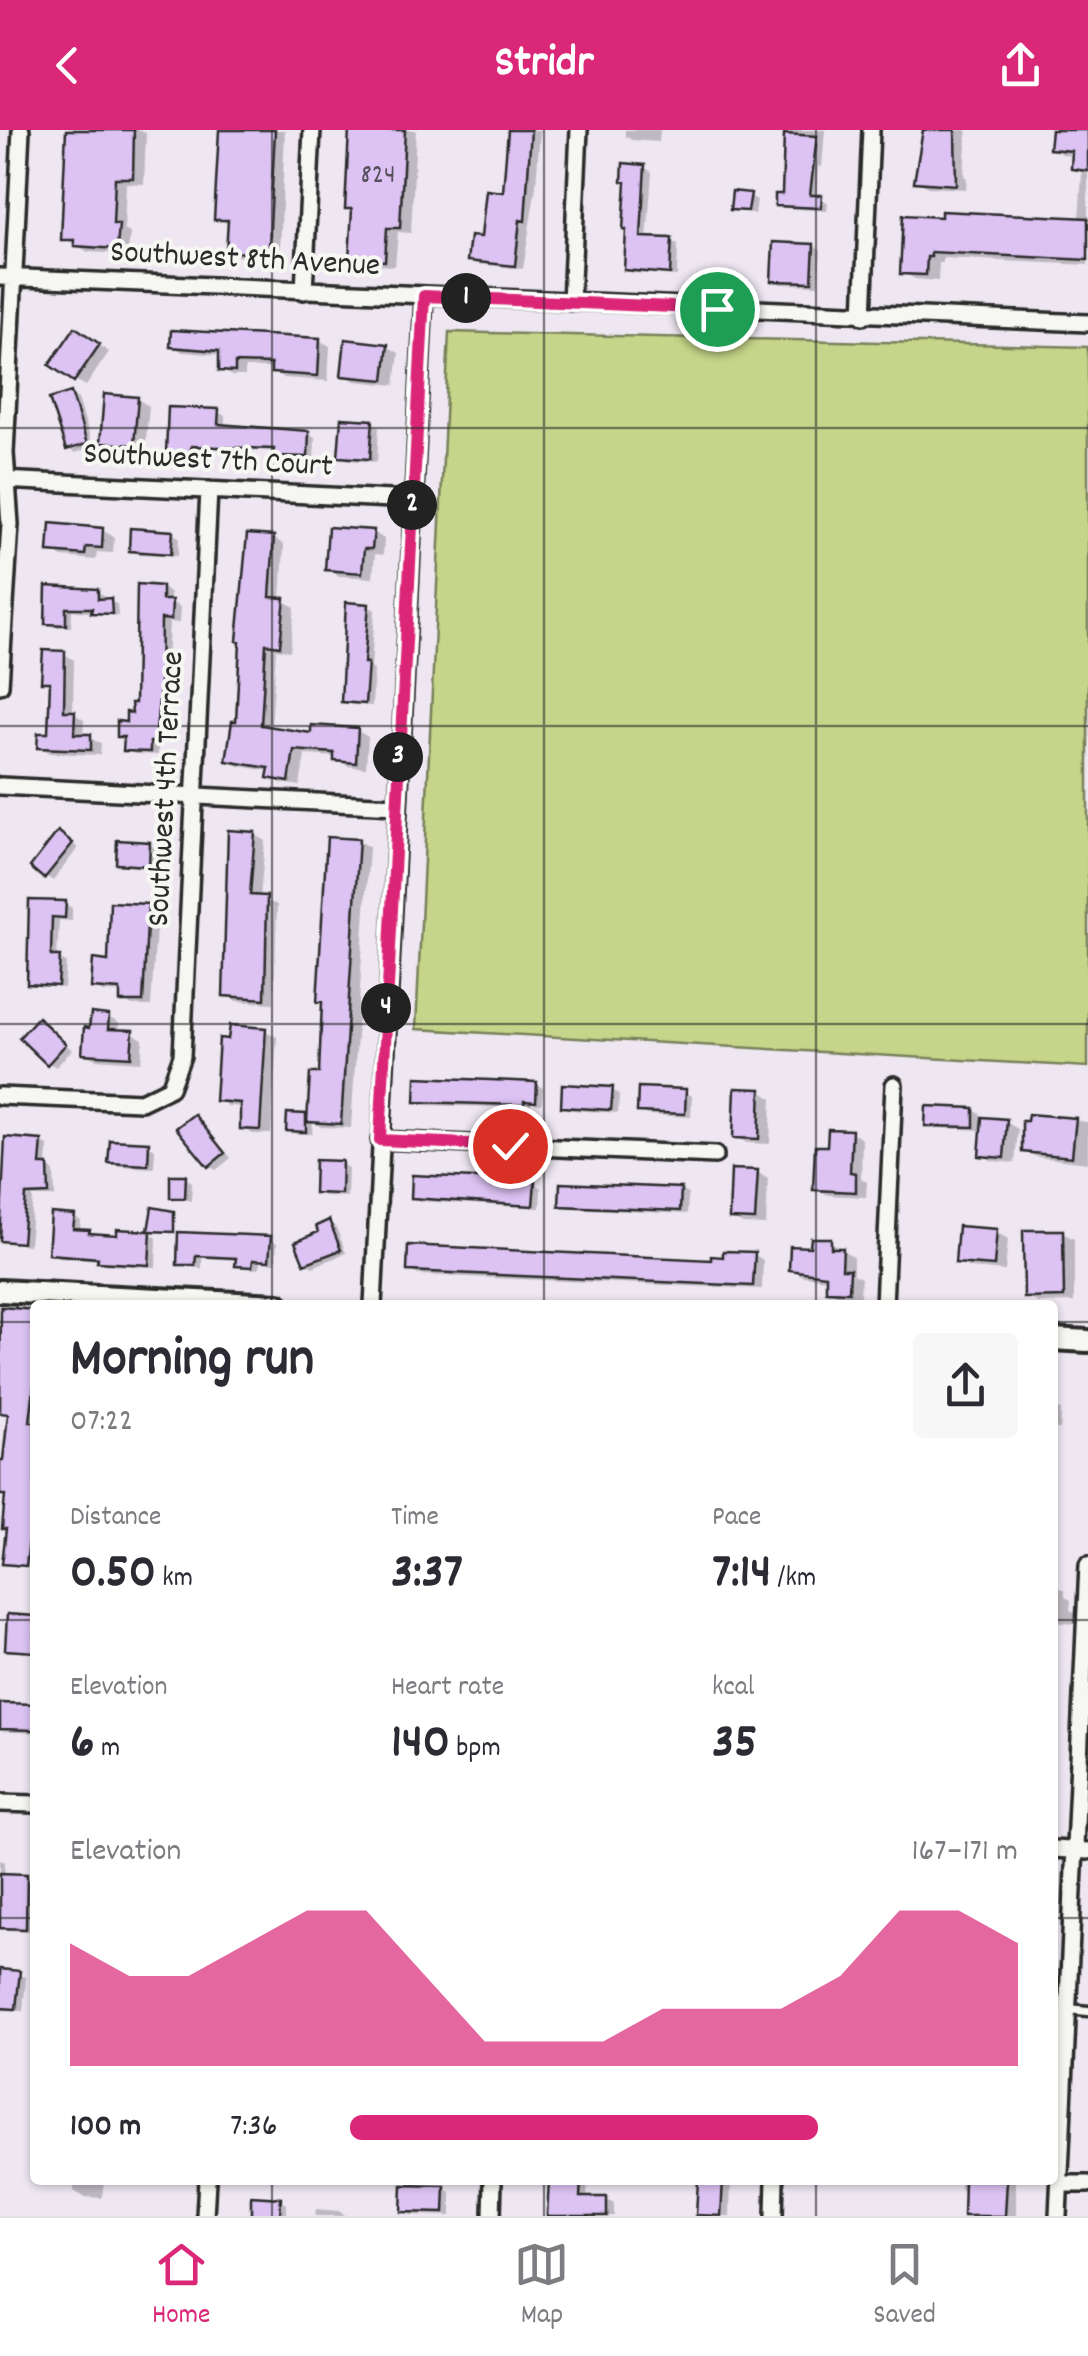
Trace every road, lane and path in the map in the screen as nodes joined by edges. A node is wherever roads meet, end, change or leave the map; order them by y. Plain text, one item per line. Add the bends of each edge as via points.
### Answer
1 (21, 130) edge
2 (312, 130) edge
3 (579, 130) edge
4 (872, 130) edge
5 (7, 278) edge
6 (304, 290) junction
7 (424, 296) junction
8 (571, 302) junction
9 (864, 316) junction
10 (1088, 323) edge
11 (4, 480) edge
12 (208, 490) junction
13 (412, 500) junction
14 (0, 685) edge
15 (0, 786) edge
16 (196, 797) junction
17 (396, 806) junction
18 (894, 1085) dead end
19 (0, 1096) edge
20 (380, 1140) junction
21 (714, 1155) dead end
22 (0, 1291) edge
23 (171, 1300) edge
24 (373, 1300) edge
25 (884, 1300) edge
26 (1058, 1339) edge
27 (1088, 1341) edge
28 (1088, 1566) edge
29 (0, 1803) edge
30 (30, 1804) edge
31 (1082, 1850) edge
32 (1068, 2009) junction
33 (1088, 2010) edge
34 (1060, 2184) junction
35 (1088, 2184) edge
36 (207, 2185) edge
37 (493, 2185) edge
38 (776, 2185) edge
39 (205, 2216) edge
40 (492, 2216) edge
41 (774, 2216) edge
42 (1058, 2216) edge

1 - 5 street
2 - 6 street
3 - 8 street
4 - 9 street
5 - 6 street, Southwest 8th Avenue
5 - 11 street
6 - 7 street, Southwest 8th Avenue
7 - 8 street, Southwest 8th Avenue
7 - 13 street
8 - 9 street, Southwest 8th Avenue
9 - 10 street, Southwest 8th Avenue
11 - 12 street, Southwest 7th Court
11 - 14 street via 10,524
12 - 13 street, Southwest 7th Court
12 - 16 street, Southwest 4th Terrace
13 - 17 street
15 - 16 street
16 - 17 street
16 - 19 street, Southwest 4th Terrace via 182,1056 170,1088 141,1102
17 - 20 street
18 - 25 street
20 - 21 street
20 - 24 street
22 - 23 street
26 - 27 street
28 - 31 street
29 - 30 street
31 - 32 street
32 - 33 lane
32 - 34 street
34 - 35 street
34 - 42 street
36 - 39 street
37 - 40 street
38 - 41 street

